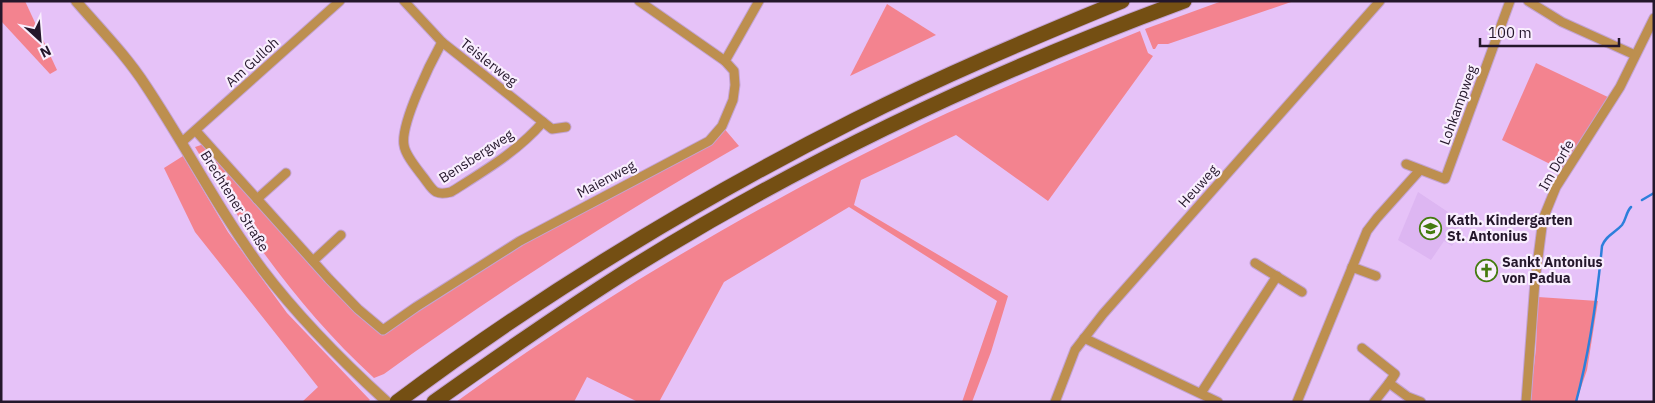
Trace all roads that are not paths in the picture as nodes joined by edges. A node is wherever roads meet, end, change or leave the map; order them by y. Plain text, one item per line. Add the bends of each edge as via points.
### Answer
1 (76, 1) edge
2 (340, 1) edge
3 (404, 1) edge
4 (639, 1) edge
5 (760, 1) edge
6 (1122, 1) edge
7 (1184, 1) edge
8 (1380, 1) edge
9 (1510, 1) edge
10 (1528, 1) edge
11 (1654, 18) edge
12 (442, 42) junction
13 (1635, 55) junction
14 (725, 61) junction
15 (543, 122) junction
16 (566, 127) dead end
17 (196, 131) junction
18 (182, 142) junction
19 (1406, 164) dead end
20 (1420, 170) junction
21 (286, 173) dead end
22 (257, 199) junction
23 (341, 235) dead end
24 (313, 261) junction
25 (1255, 263) dead end
26 (1352, 267) junction
27 (1277, 276) junction
28 (1376, 276) dead end
29 (1302, 292) dead end
30 (384, 330) joint
31 (1084, 338) junction
32 (1362, 348) dead end
33 (1389, 382) junction
34 (1201, 394) junction
35 (387, 402) edge
36 (397, 402) edge
37 (434, 402) edge
38 (1055, 402) edge
39 (1218, 402) edge
40 (1296, 402) edge
41 (1374, 402) edge
42 (1420, 402) edge
43 (1526, 402) edge

1 - 18 street, Brechtener Straße via 146,85
2 - 17 street, Am Gulloh
3 - 12 street, Teislerweg
4 - 14 street
5 - 14 street
6 - 36 highway via 950,74 765,167 587,271
7 - 37 highway via 1086,39 956,96 783,182 623,274 509,348
8 - 31 street, Heuweg
9 - 20 street, Lohkampweg via 1445,179
10 - 13 street via 1562,22
11 - 13 street, Im Dorfe
12 - 15 street, Teislerweg
12 - 15 street, Bensbergweg via 428,67 404,132 404,147 435,193 451,192 510,153
13 - 43 street, Im Dorfe via 1620,87 1556,187 1543,219
14 - 30 street, Maienweg via 734,71 733,100 722,126 709,141 520,241
15 - 16 street, Teislerweg via 552,129
17 - 18 street, Am Gulloh
17 - 22 street, Brechtener Straße
18 - 35 street, Brechtener Straße via 221,209 262,268 316,333
19 - 20 street, Lohkampweg
20 - 26 street via 1367,232
21 - 22 street, Brechtener Straße
22 - 24 street, Brechtener Straße
23 - 24 street
24 - 30 street, Brechtener Straße via 358,309
25 - 27 street
26 - 28 street
26 - 40 street
27 - 29 street
27 - 34 street
31 - 34 street
31 - 38 street, Heuweg via 1075,350
32 - 33 street via 1395,374
33 - 41 street
33 - 42 street
34 - 39 street

